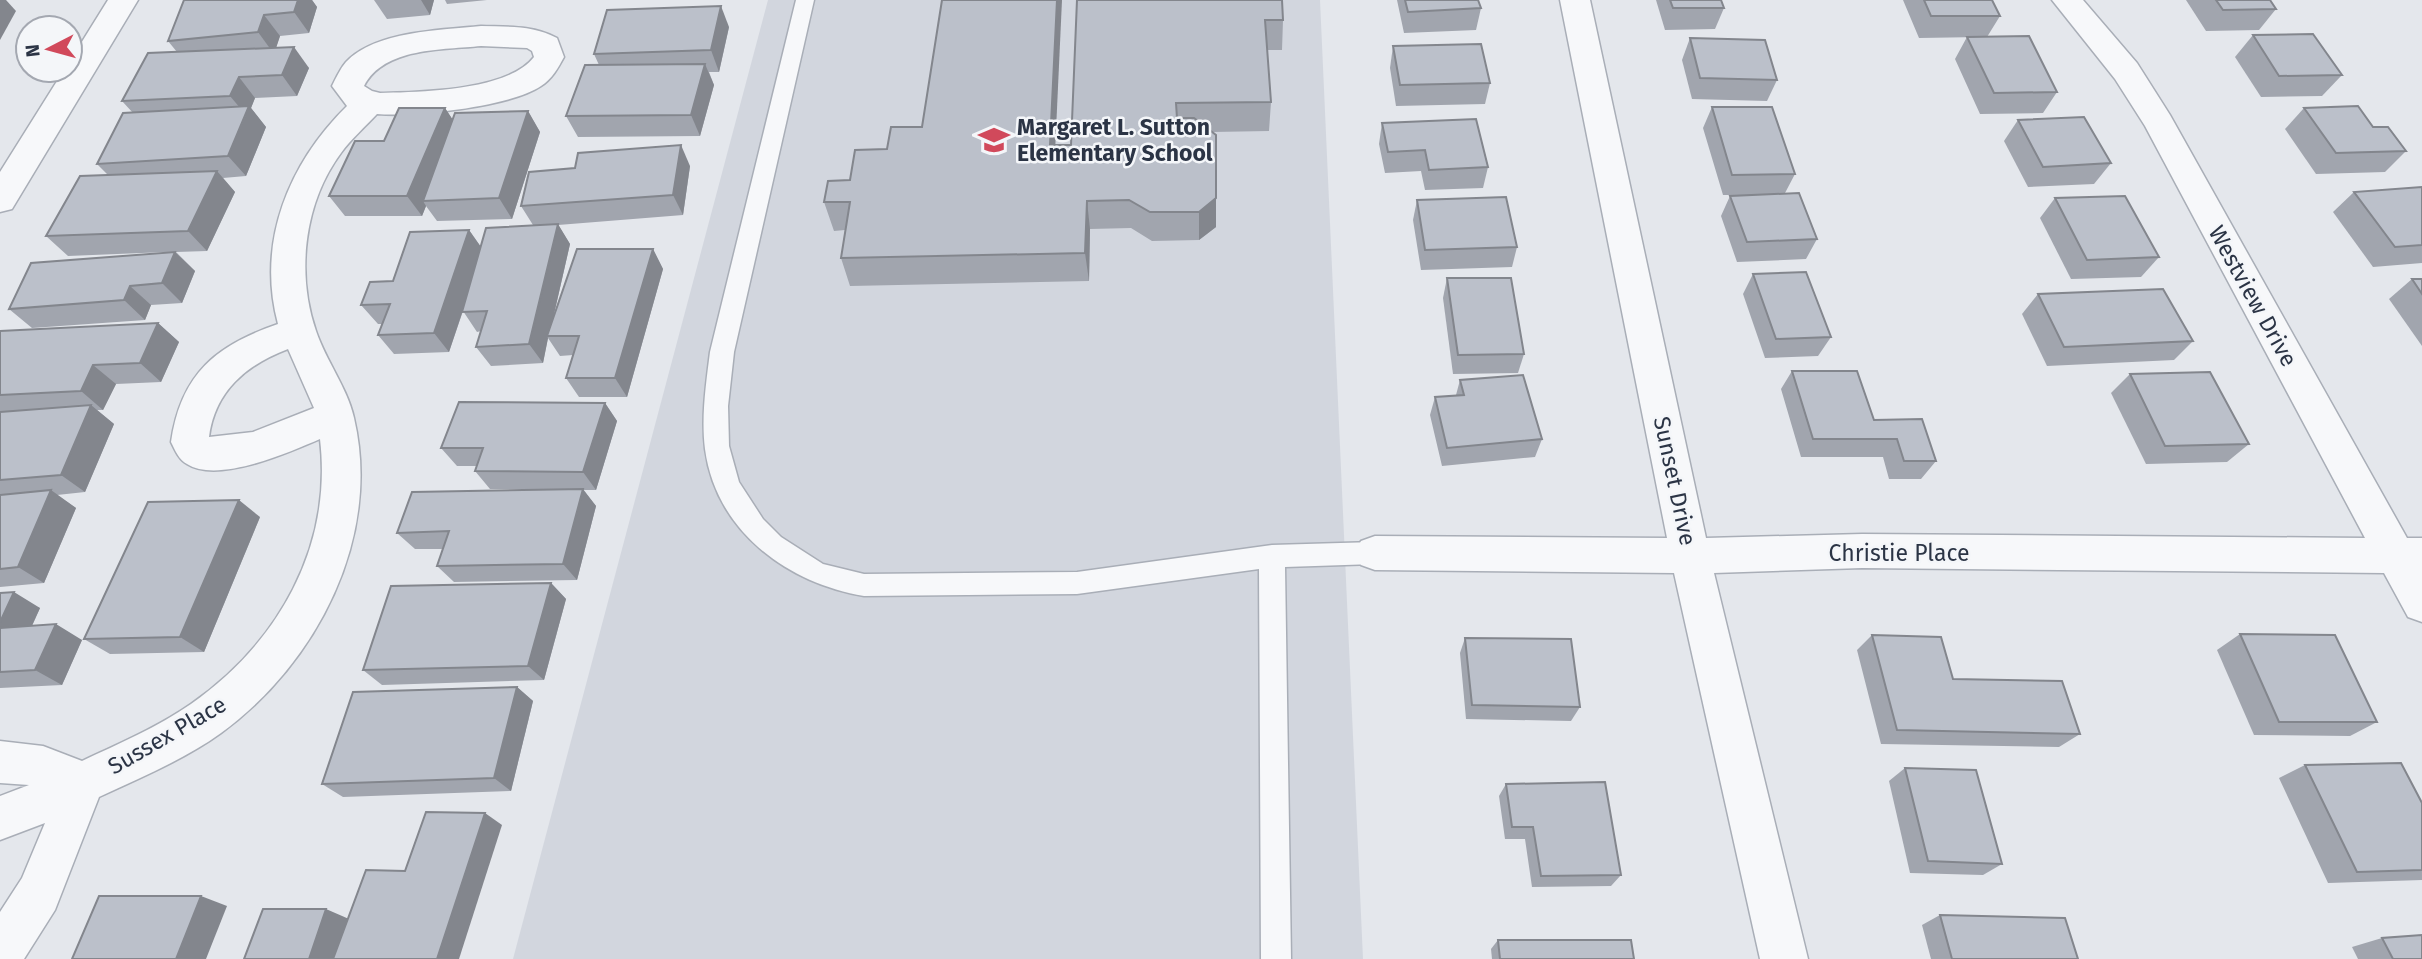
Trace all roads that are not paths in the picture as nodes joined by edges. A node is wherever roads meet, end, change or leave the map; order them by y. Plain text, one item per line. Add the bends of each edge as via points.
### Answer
1 (123, 0) edge
2 (804, 0) edge
3 (1575, 0) edge
4 (2067, 0) edge
5 (369, 103) junction
6 (13, 159) edge
7 (0, 200) edge
8 (298, 331) junction
9 (335, 416) junction
10 (1375, 554) joint
11 (1272, 555) junction
12 (1690, 556) junction
13 (2409, 556) edge
14 (2422, 604) edge
15 (0, 762) edge
16 (83, 783) junction
17 (0, 818) edge
18 (0, 953) edge
19 (1276, 959) edge
20 (1784, 959) edge

1 - 6 street
2 - 11 lane via 722,352 717,403 719,458 732,494 751,525 816,574 863,585 1077,583
3 - 12 street, Sunset Drive
4 - 13 street, Westview Drive via 2126,71 2159,123
5 - 5 street via 412,103 509,88 542,71 549,57 546,45 533,38 481,36 400,47 372,57 351,73 348,86 353,96
5 - 8 street, Sussex Place via 329,146 301,196 286,274
6 - 7 street
8 - 9 street, Sussex Place
8 - 9 street via 249,350 228,364 198,405 190,442 200,453 246,453
9 - 16 street, Sussex Place via 342,498 335,538 318,587 294,631 241,691 210,716
10 - 11 lane
10 - 12 street, Christie Place
11 - 19 lane
12 - 13 street, Christie Place via 1862,551
12 - 20 street, Sunset Drive
13 - 14 street, Westview Drive
15 - 16 street, Sussex Place via 51,768
16 - 17 street, Sussex Place via 14,816
16 - 18 street via 39,894

